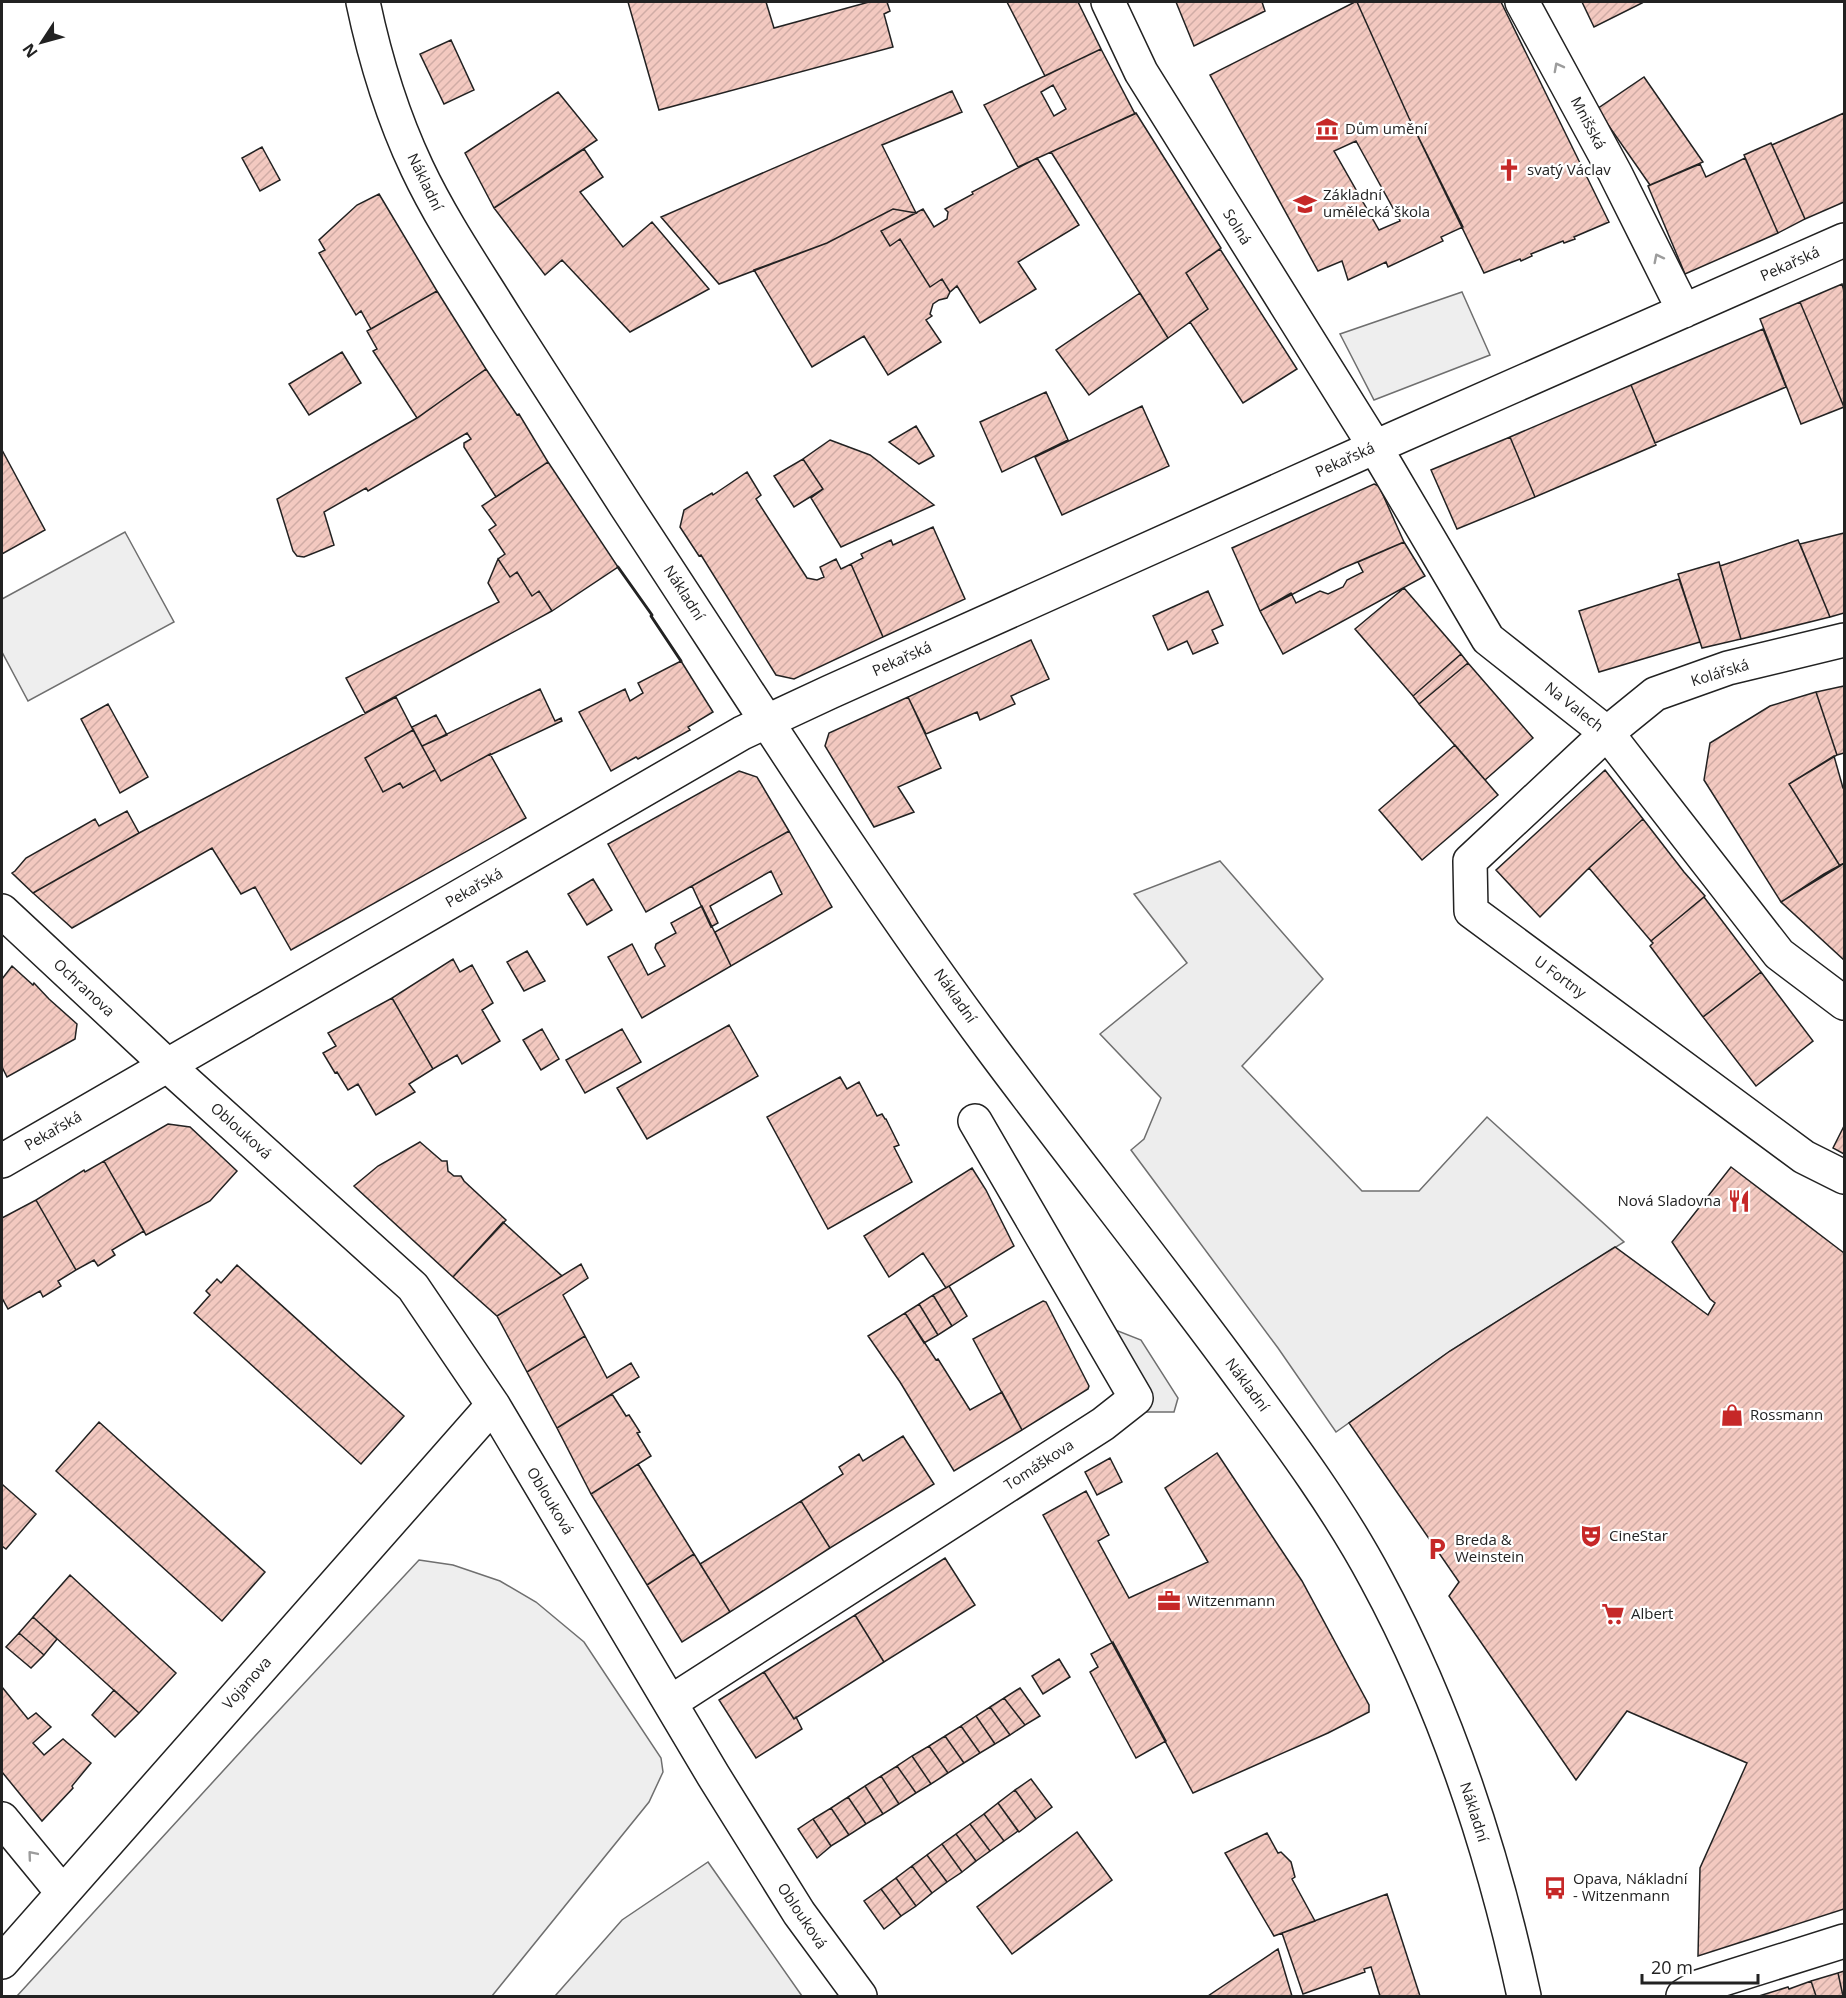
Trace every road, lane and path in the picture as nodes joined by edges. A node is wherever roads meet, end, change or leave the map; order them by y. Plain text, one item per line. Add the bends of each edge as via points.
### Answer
1 (363, 2) edge
2 (1108, 2) edge
3 (1522, 2) edge
4 (1845, 240) edge
5 (1684, 311) junction
6 (1375, 447) junction
7 (1845, 640) edge
8 (767, 721) junction
9 (1607, 733) junction
10 (2, 911) edge
11 (1845, 1004) edge
12 (167, 1065) junction
13 (975, 1121) dead end
14 (2, 1161) edge
15 (1845, 1177) edge
16 (493, 1405) junction
17 (671, 1702) junction
18 (2, 1819) edge
19 (62, 1892) junction
20 (1845, 1941) edge
21 (2, 1962) edge
22 (860, 1996) edge
23 (1524, 1996) edge
24 (1683, 1996) edge

1 - 8 street, Nákladní via 390,101 440,213
2 - 6 street, Solná via 1142,72
5 -> 3 street, Mnišská
4 - 5 street, Pekařská
5 - 6 street, Pekařská
6 - 8 street, Pekařská
6 - 9 street, Na Valech via 1488,639
7 - 9 street, Kolářská via 1728,668 1655,694
8 - 12 street, Pekařská
8 - 23 street, Nákladní via 990,1046 1275,1424 1376,1579 1436,1704 1468,1792 1493,1868
9 - 11 street, Na Valech via 1779,954
9 - 15 street, U Fortny via 1470,861 1471,911 1804,1157
10 - 12 street, Ochranova
12 - 14 street, Pekařská
12 - 16 street, Oblouková via 413,1287
13 - 17 street, Tomáškova via 1136,1398 1103,1424
16 - 17 street, Oblouková
16 - 19 street, Vojanova
17 - 22 street, Oblouková via 799,1913
19 -> 18 street
19 - 21 street, Vojanova
20 - 24 street via 1698,1987

